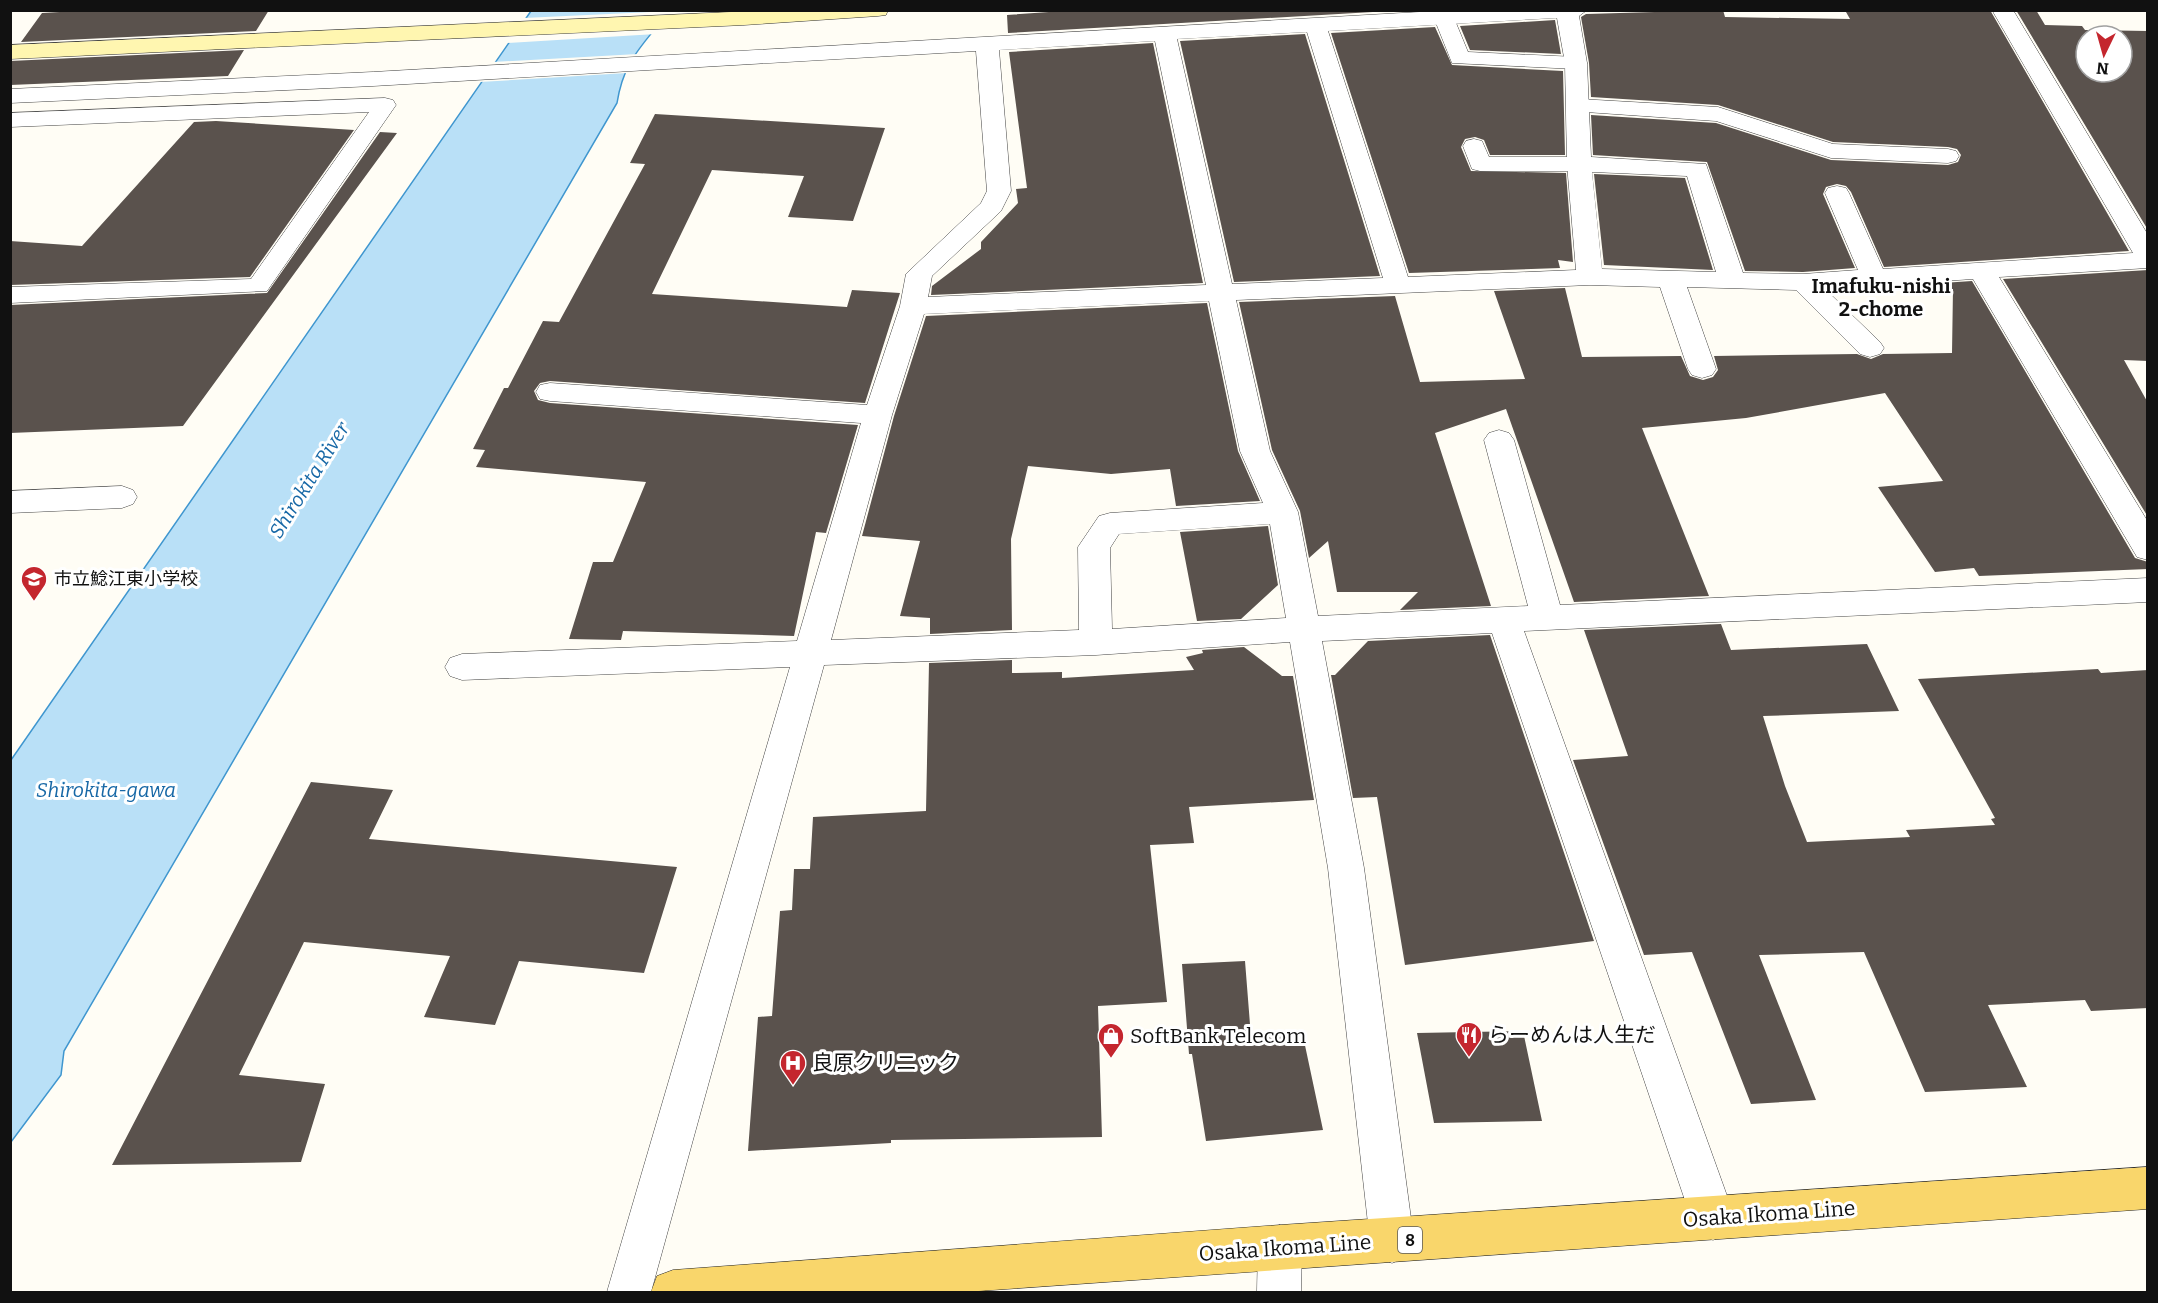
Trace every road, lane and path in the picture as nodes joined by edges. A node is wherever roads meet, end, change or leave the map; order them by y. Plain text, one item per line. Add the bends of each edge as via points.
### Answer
1 (878, 10) edge
2 (1577, 10) edge
3 (2002, 10) edge
4 (1567, 11) edge
5 (744, 15) edge
6 (1444, 18) junction
7 (1316, 26) junction
8 (1165, 35) junction
9 (987, 44) junction
10 (10, 52) edge
11 (1576, 63) junction
12 (10, 96) edge
13 (1579, 106) junction
14 (10, 120) edge
15 (1474, 146) dead end
16 (1948, 156) dead end
17 (1579, 164) junction
18 (1837, 193) dead end
19 (2148, 259) edge
20 (1981, 270) junction
21 (1590, 277) junction
22 (1874, 277) junction
23 (1671, 279) junction
24 (1732, 280) junction
25 (1803, 282) junction
26 (1398, 285) junction
27 (1222, 293) junction
28 (10, 295) edge
29 (913, 306) junction
30 (1870, 348) dead end
31 (1702, 369) dead end
32 (550, 392) dead end
33 (878, 415) junction
34 (1499, 440) dead end
35 (122, 497) dead end
36 (10, 502) edge
37 (1283, 512) junction
38 (2148, 549) edge
39 (2148, 590) edge
40 (1547, 618) junction
41 (1504, 620) junction
42 (1305, 629) junction
43 (1096, 642) junction
44 (811, 652) junction
45 (462, 667) dead end
46 (2148, 1188) edge
47 (1713, 1218) junction
48 (1392, 1241) junction
49 (1280, 1247) junction
50 (629, 1293) edge
51 (673, 1293) edge
52 (1279, 1293) edge

1 - 5 street
2 - 4 street
3 - 19 street
4 - 6 street
4 - 11 street
5 - 10 street via 472,32
6 - 7 street
6 - 11 lane via 1460,58
7 - 8 street
7 - 26 street
8 - 9 street
8 - 27 street
9 - 12 street
9 - 29 street via 999,191 992,206 919,274
11 - 13 street
13 - 16 lane via 1716,104 1831,151 1911,145
13 - 17 street
14 - 28 lane via 385,105 258,286
15 - 17 lane via 1480,164
17 - 21 street
17 - 24 street via 1697,169
18 - 22 street
19 - 20 street
20 - 22 street
20 - 38 street
21 - 23 street
21 - 26 street
22 - 25 street
23 - 24 street
23 - 31 street
24 - 25 street
25 - 30 street
26 - 27 street
27 - 29 street
27 - 37 street via 1255,451
29 - 33 street
32 - 33 street
33 - 44 street
34 - 40 street
35 - 36 street
37 - 42 street
37 - 43 street via 1110,524 1094,547
39 - 40 street
40 - 41 street
41 - 42 street
41 - 47 street
42 - 43 street
42 - 48 street via 1346,868
43 - 44 street
44 - 45 street
44 - 50 street
46 - 47 main road, Osaka Ikoma Line / 8
47 - 48 main road, Osaka Ikoma Line / 8
48 - 49 main road, Osaka Ikoma Line / 8
49 - 51 main road, Osaka Ikoma Line / 8
49 - 52 street

